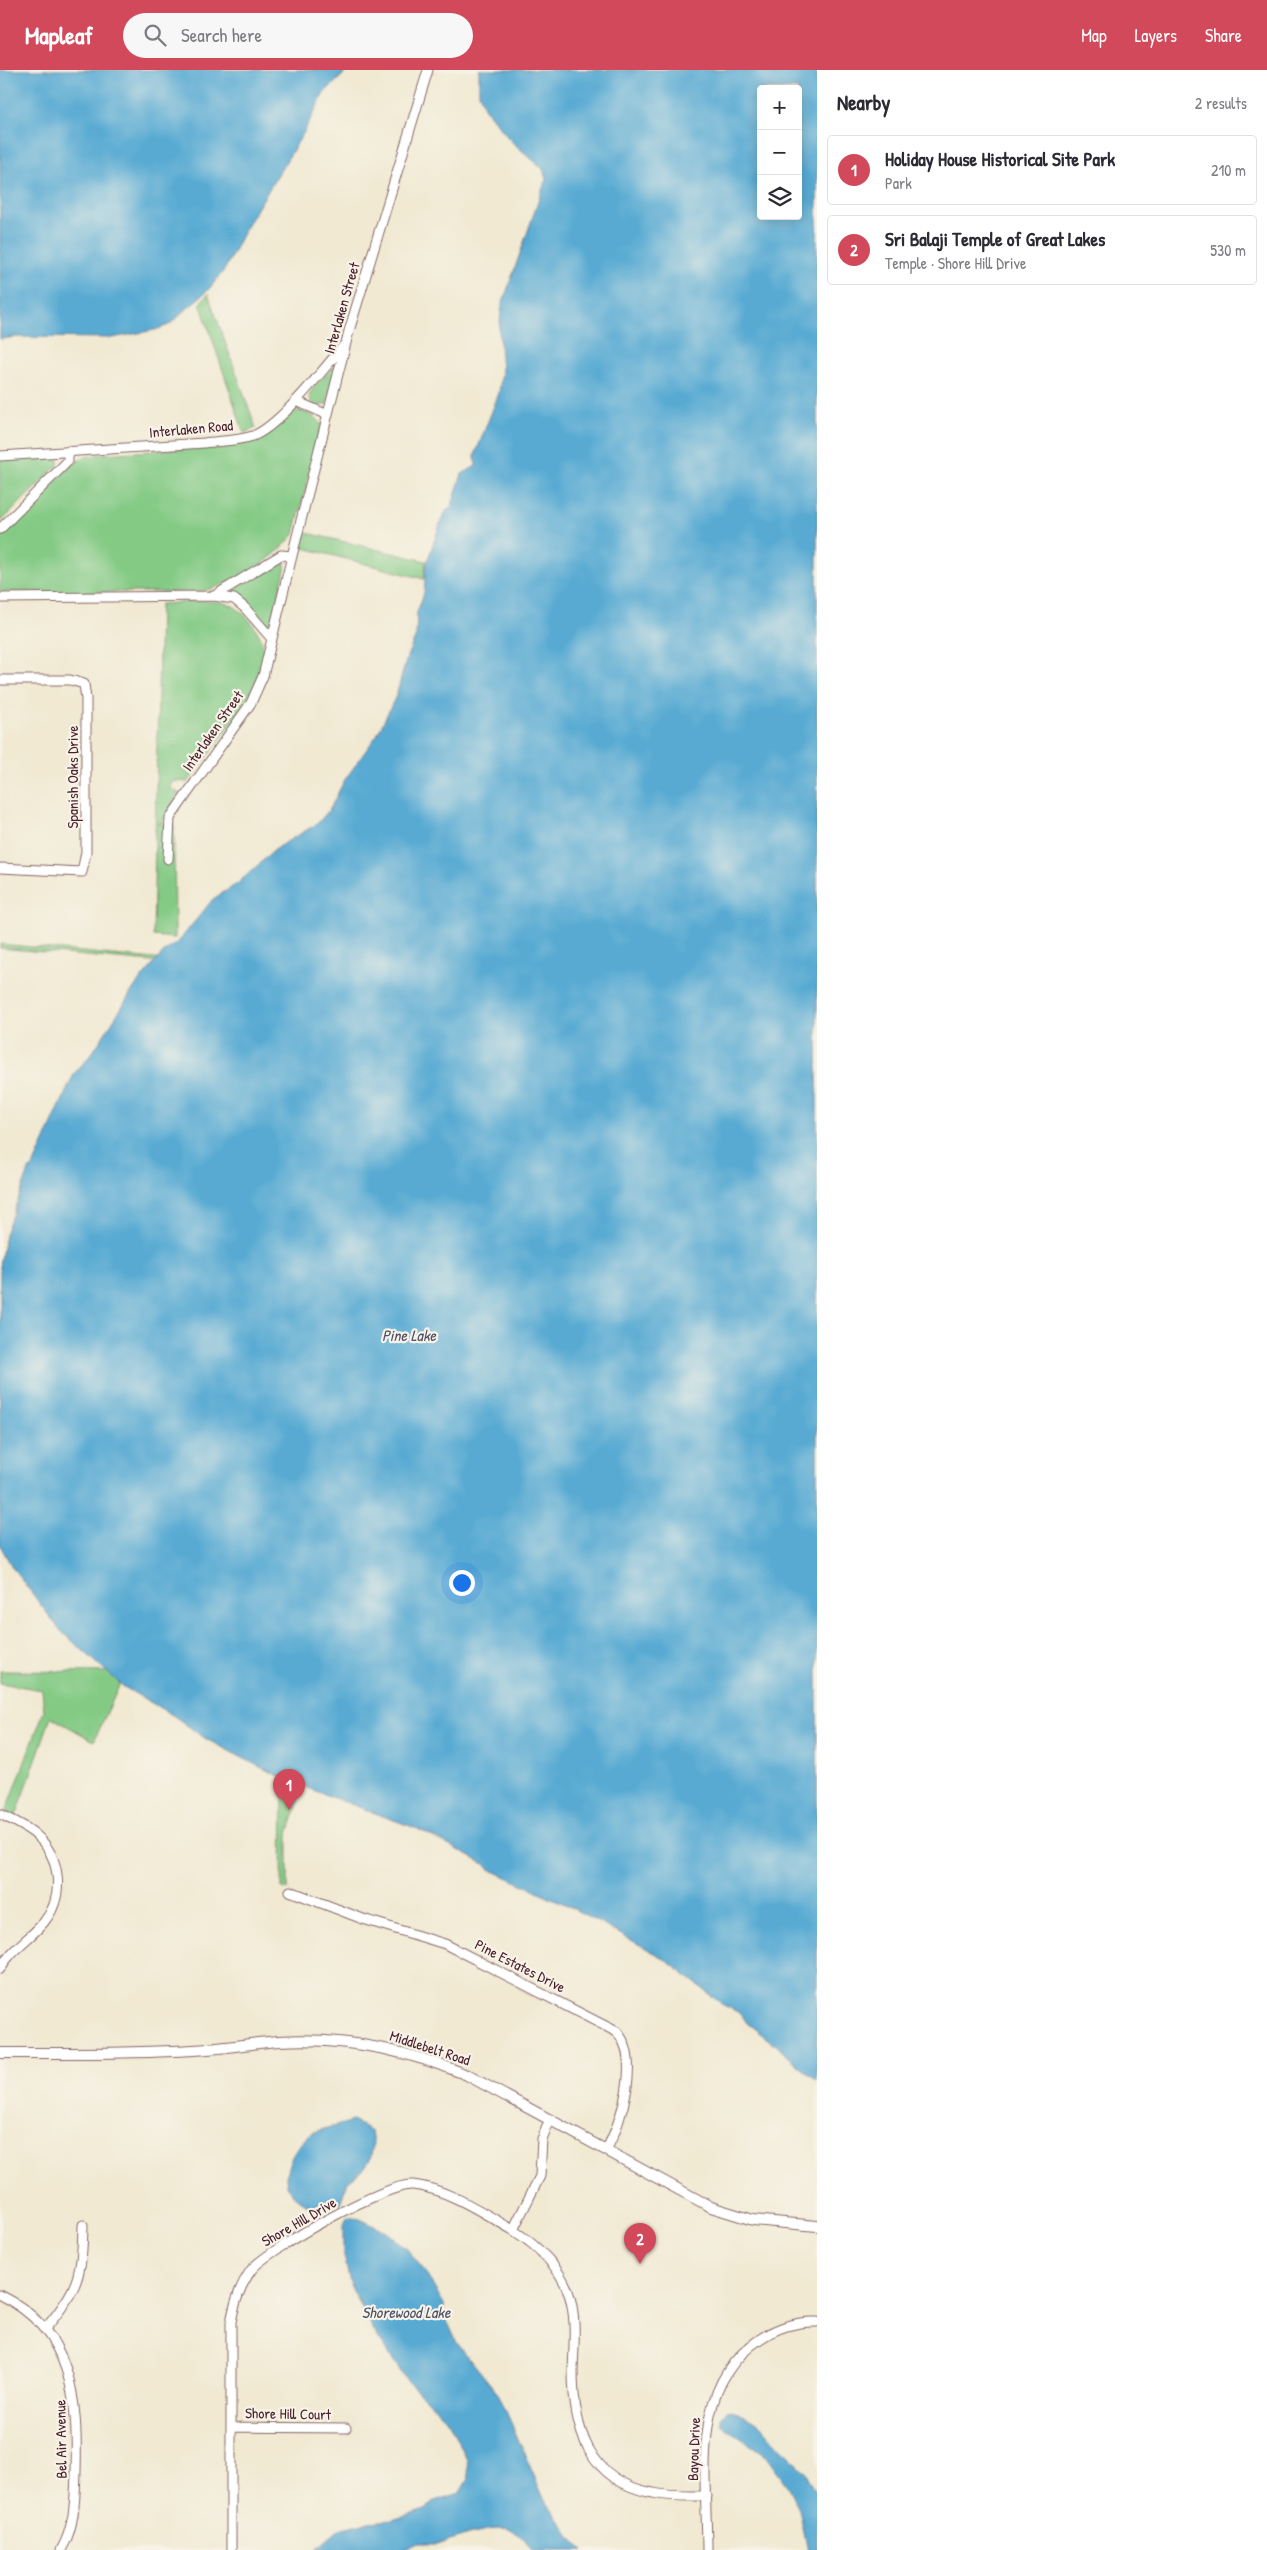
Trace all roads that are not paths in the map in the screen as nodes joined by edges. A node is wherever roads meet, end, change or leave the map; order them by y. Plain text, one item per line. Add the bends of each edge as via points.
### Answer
1 (428, 70) edge
2 (346, 343) junction
3 (296, 401) junction
4 (328, 415) junction
5 (68, 452) junction
6 (0, 456) edge
7 (0, 529) edge
8 (292, 556) junction
9 (214, 596) junction
10 (0, 598) edge
11 (272, 639) junction
12 (0, 680) edge
13 (168, 859) dead end
14 (0, 868) edge
15 (0, 1814) edge
16 (290, 1890) dead end
17 (0, 1969) edge
18 (0, 2053) edge
19 (550, 2118) junction
20 (606, 2150) junction
21 (83, 2224) dead end
22 (817, 2226) edge
23 (513, 2230) junction
24 (0, 2295) edge
25 (817, 2322) edge
26 (45, 2329) junction
27 (231, 2427) junction
28 (346, 2428) dead end
29 (706, 2496) junction
30 (62, 2550) edge
31 (231, 2550) edge
32 (707, 2550) edge

1 - 2 street, Interlaken Street
2 - 3 street, Interlaken Road
2 - 4 street, Interlaken Street
3 - 4 street
3 - 5 street, Interlaken Road via 260,432 237,440
4 - 8 street, Interlaken Street
5 - 6 street, Interlaken Road
5 - 7 street via 68,461
8 - 9 street via 282,555
8 - 11 street, Interlaken Street
9 - 10 street
9 - 11 street via 240,603
11 - 13 street, Interlaken Street via 263,676 251,703 170,818
12 - 14 street, Spanish Oaks Drive via 70,680 84,684 86,852 82,872
15 - 17 street via 38,1836 51,1855 58,1882 54,1904 44,1922 6,1957
16 - 20 street, Pine Estates Drive via 363,1919 445,1944 617,2032 626,2047 626,2097 622,2118
18 - 19 street, Middlebelt Road via 164,2052 278,2041 344,2042 397,2051 444,2066
19 - 20 street, Middlebelt Road
19 - 23 street via 542,2139 542,2167 537,2186
20 - 22 street, Middlebelt Road via 722,2211 759,2221
21 - 26 street via 82,2262 76,2286
23 - 27 street, Shore Hill Drive via 452,2197 410,2185 382,2192 271,2253 246,2278 233,2310
23 - 29 street, Shore Hill Drive via 538,2248 554,2265 568,2291 574,2322 575,2410 583,2438 594,2459 612,2476 638,2489 656,2494
24 - 26 street, Bel Air Avenue
25 - 29 street, Bayou Drive via 794,2324 770,2333 741,2353 724,2374 712,2399 708,2417
26 - 30 street, Bel Air Avenue via 67,2369 76,2411 75,2500
27 - 28 street, Shore Hill Court
27 - 31 street, Shore Hill Drive
29 - 32 street, Bayou Drive

